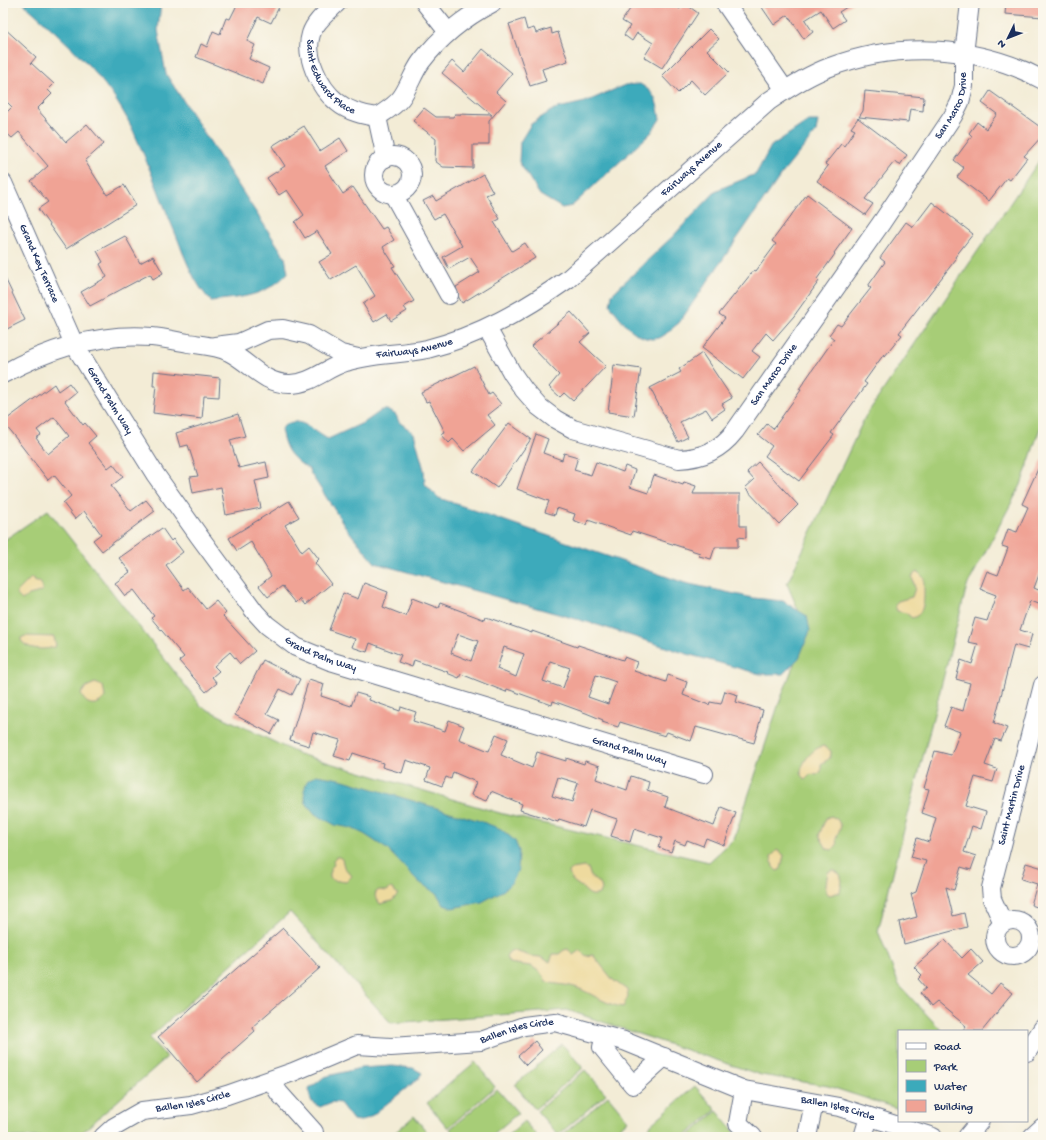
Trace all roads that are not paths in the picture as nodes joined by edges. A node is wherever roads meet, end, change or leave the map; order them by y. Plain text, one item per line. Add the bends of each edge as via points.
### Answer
1 (337, 3) edge
2 (424, 3) edge
3 (492, 3) edge
4 (725, 3) edge
5 (970, 3) edge
6 (448, 32) junction
7 (964, 54) junction
8 (1043, 80) edge
9 (785, 90) junction
10 (377, 117) junction
11 (386, 158) junction
12 (3, 183) edge
13 (393, 194) junction
14 (449, 295) dead end
15 (487, 328) junction
16 (74, 344) junction
17 (205, 346) junction
18 (358, 358) junction
19 (3, 374) edge
20 (1043, 686) edge
21 (704, 774) dead end
22 (1003, 923) dead end
23 (1043, 1028) edge
24 (605, 1036) junction
25 (1028, 1050) edge
26 (664, 1057) junction
27 (271, 1080) junction
28 (744, 1090) junction
29 (814, 1103) junction
30 (868, 1117) junction
31 (979, 1122) edge
32 (1043, 1127) edge
33 (314, 1132) dead end
34 (103, 1137) edge
35 (753, 1137) edge
36 (807, 1137) edge
37 (862, 1137) edge
38 (933, 1137) edge
39 (967, 1137) edge
40 (1032, 1137) edge

1 - 10 street, Saint Edward Place via 312,32 309,54 312,65 329,94 337,102 362,115
2 - 6 street
3 - 6 street, Saint Edward Place
4 - 9 street
5 - 7 street, San Marco Drive
6 - 10 street, Saint Edward Place via 420,64 402,97
7 - 8 street, Fairways Avenue via 1005,64
7 - 9 street, Fairways Avenue via 934,50 878,53 829,67
7 - 15 street, San Marco Drive via 964,86 953,116 735,431 716,449 705,455 679,459 573,429 538,406 524,390
9 - 15 street, Fairways Avenue via 769,101 568,279 537,301
10 - 11 street, Saint Edward Place
11 - 13 street via 376,166 374,179 381,190
11 - 13 street via 402,159 410,168 411,179 405,189
12 - 16 street, Grand Key Terrace
13 - 14 street
15 - 18 street, Fairways Avenue via 427,348 396,355
16 - 17 street, Fairways Avenue via 151,337
16 - 19 street, Fairways Avenue via 25,362
16 - 21 street, Grand Palm Way via 151,467 199,536 255,612 281,637 302,650 330,661
17 - 18 street, Fairways Avenue via 228,346 268,330 283,329 309,336 340,354
17 - 18 street, Fairways Avenue via 228,351 265,378 289,384 303,382
20 - 22 street, Saint Martin Drive via 991,888 992,899
23 - 25 street
24 - 26 street, Ballen Isles Circle
24 - 26 street via 602,1047 633,1085
24 - 27 street, Ballen Isles Circle via 555,1022 524,1026 481,1041 391,1047 357,1045
26 - 28 street, Ballen Isles Circle
27 - 33 street via 279,1093
27 - 34 street, Ballen Isles Circle via 191,1106 142,1111 114,1127
28 - 29 street, Ballen Isles Circle
28 - 35 street via 738,1123
29 - 30 street, Ballen Isles Circle via 839,1107
29 - 36 street
30 - 37 street
30 - 38 street, Ballen Isles Circle
31 - 39 street
32 - 40 street

